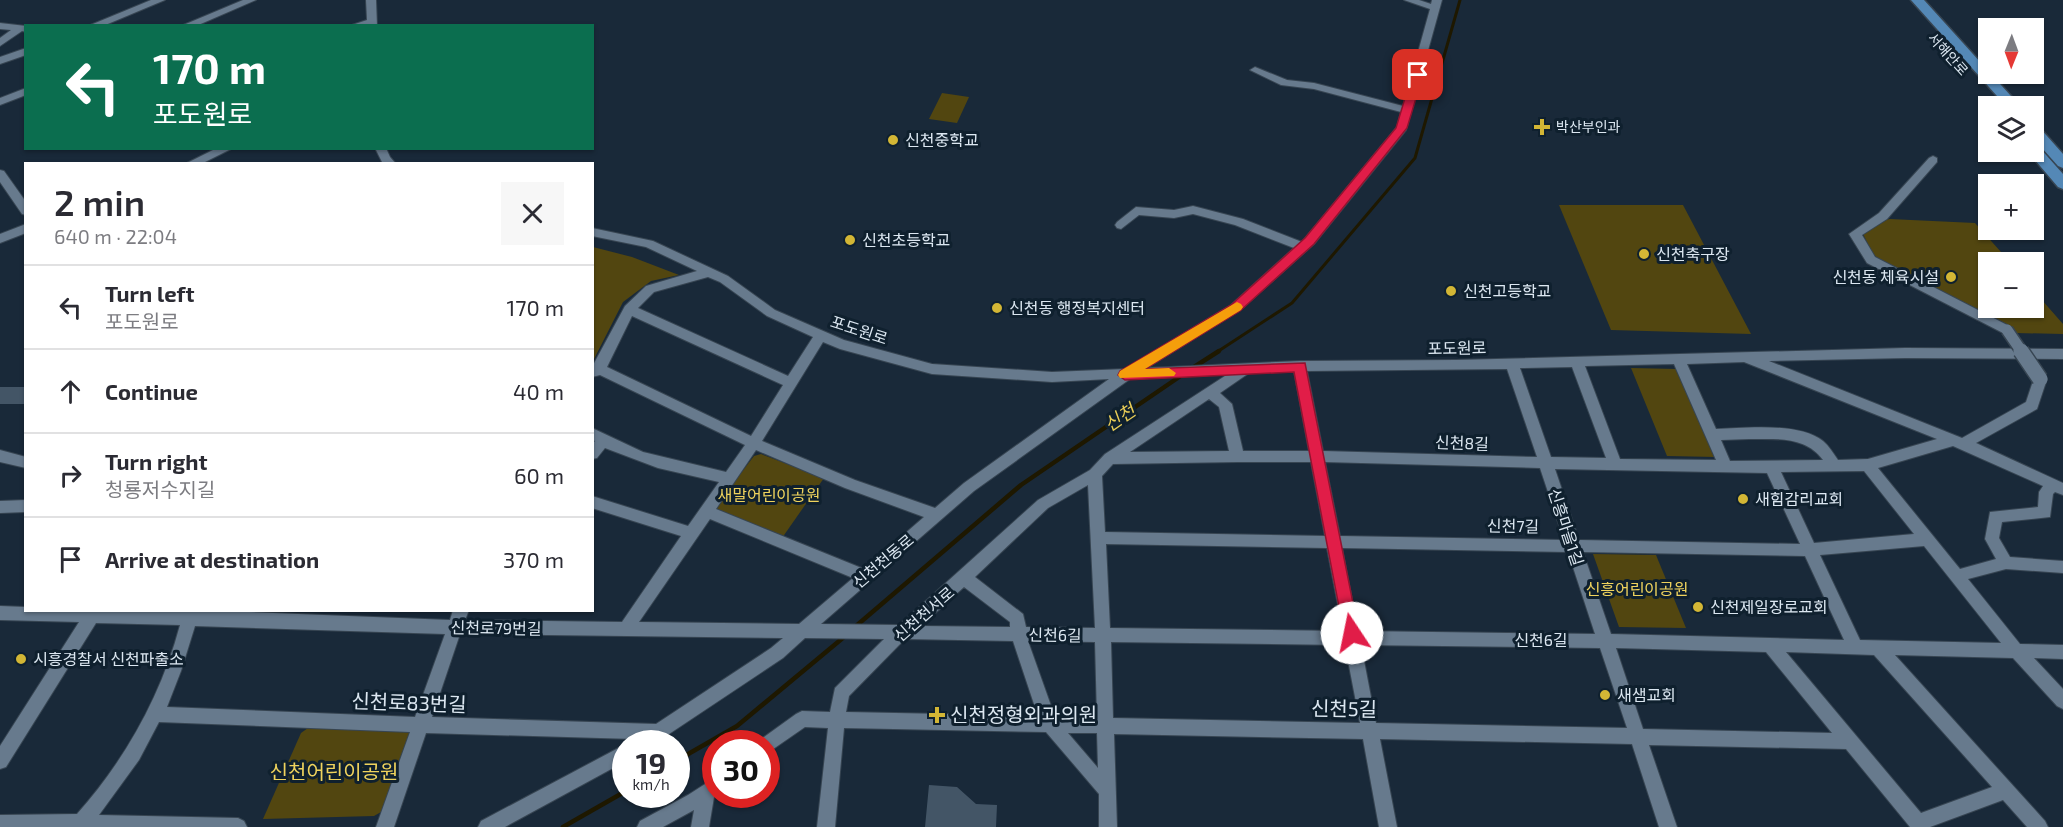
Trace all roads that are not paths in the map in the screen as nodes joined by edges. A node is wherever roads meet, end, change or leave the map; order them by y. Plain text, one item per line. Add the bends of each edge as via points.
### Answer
1 (160, 0) edge
2 (251, 0) edge
3 (371, 0) edge
4 (1409, 0) edge
5 (1901, 0) edge
6 (1917, 0) edge
7 (141, 3) edge
8 (1437, 4) edge
9 (97, 24) edge
10 (191, 24) edge
11 (372, 24) edge
12 (0, 26) edge
13 (22, 29) edge
14 (0, 43) edge
15 (24, 52) edge
16 (0, 61) edge
17 (1255, 70) dead end
18 (24, 93) edge
19 (1987, 96) edge
20 (2004, 96) edge
21 (0, 102) edge
22 (1407, 110) junction
23 (2044, 141) edge
24 (214, 151) edge
25 (1933, 160) dead end
26 (194, 162) edge
27 (2044, 162) edge
28 (2063, 163) edge
29 (0, 174) edge
30 (2063, 184) edge
31 (24, 208) edge
32 (1121, 225) dead end
33 (24, 229) edge
34 (594, 232) edge
35 (0, 239) edge
36 (1303, 247) junction
37 (711, 272) junction
38 (629, 309) junction
39 (821, 335) junction
40 (2063, 354) edge
41 (1742, 357) junction
42 (1678, 358) junction
43 (1576, 361) junction
44 (1512, 363) junction
45 (1300, 366) junction
46 (1240, 369) junction
47 (596, 372) edge
48 (1131, 375) junction
49 (791, 382) junction
50 (1209, 392) junction
51 (1712, 435) junction
52 (598, 437) edge
53 (1958, 442) junction
54 (753, 444) junction
55 (0, 456) edge
56 (1317, 456) junction
57 (1237, 457) junction
58 (1110, 458) junction
59 (24, 462) edge
60 (1545, 463) junction
61 (1615, 464) junction
62 (1868, 465) junction
63 (1725, 466) junction
64 (1771, 466) junction
65 (1834, 466) junction
66 (1095, 474) junction
67 (730, 478) junction
68 (2059, 486) edge
69 (594, 503) edge
70 (24, 506) edge
71 (0, 507) edge
72 (708, 512) junction
73 (937, 515) junction
74 (693, 534) junction
75 (1098, 538) junction
76 (1927, 538) junction
77 (1334, 541) junction
78 (1572, 545) junction
79 (1809, 550) junction
80 (2006, 563) junction
81 (2063, 567) edge
82 (865, 576) junction
83 (1956, 576) junction
84 (964, 578) junction
85 (460, 612) edge
86 (0, 613) edge
87 (91, 613) edge
88 (191, 615) edge
89 (281, 616) edge
90 (455, 627) junction
91 (626, 629) junction
92 (802, 632) junction
93 (879, 633) joint
94 (900, 634) junction
95 (1018, 634) junction
96 (1103, 636) junction
97 (1353, 639) junction
98 (1604, 641) junction
99 (1770, 645) junction
100 (1855, 646) junction
101 (1877, 647) junction
102 (2015, 649) junction
103 (2063, 652) edge
104 (2063, 701) edge
105 (156, 714) junction
106 (837, 720) junction
107 (1049, 723) junction
108 (421, 725) junction
109 (1105, 725) junction
110 (663, 730) edge
111 (1370, 730) junction
112 (612, 731) edge
113 (780, 736) edge
114 (1636, 736) junction
115 (1849, 741) junction
116 (612, 760) edge
117 (0, 761) edge
118 (1107, 790) junction
119 (2006, 790) junction
120 (702, 794) edge
121 (706, 808) edge
122 (0, 824) edge
123 (79, 825) edge
124 (1919, 825) edge
125 (238, 827) edge
126 (385, 827) edge
127 (487, 827) edge
128 (646, 827) edge
129 (700, 827) edge
130 (826, 827) edge
131 (1108, 827) edge
132 (1388, 827) edge
133 (1668, 827) edge
134 (2039, 827) edge

1 - 7 street
2 - 10 street
3 - 11 street
4 - 8 street
5 - 19 main road, 서해안로
6 - 20 main road, 서해안로
7 - 9 street
8 - 22 street, 신천천동로
12 - 13 street
13 - 14 street
15 - 16 street
17 - 22 street via 1285,83 1314,86
18 - 21 street
22 - 36 street, 신천천동로 via 1402,128
23 - 28 main road
24 - 26 street
25 - 53 street, 신천8길, bridge via 1883,216 1855,234 1871,260 2007,330 2040,379 2032,405
27 - 30 main road
29 - 31 street
32 - 36 street via 1136,210 1174,214 1193,210 1239,222
33 - 35 street
34 - 37 street, 포도원로 via 649,244
36 - 48 street, 신천천동로 via 1235,308
37 - 38 street via 650,289
37 - 39 street, 포도원로 via 771,313
38 - 47 street
38 - 49 street
39 - 48 street, 포도원로 via 840,344 932,369 1052,377
39 - 49 street
40 - 41 street, 포도원로
41 - 42 street, 포도원로
41 - 53 street
42 - 43 street, 포도원로
42 - 51 street
43 - 44 street, 포도원로
43 - 61 street
44 - 45 street, 포도원로
44 - 60 street, 신흥마을1길
45 - 46 street, 포도원로
45 - 56 street
46 - 48 street, 포도원로
46 - 50 street
47 - 54 street
48 - 73 street, 신천천동로 via 969,488
49 - 54 street
50 - 57 street via 1225,404
50 - 58 street
51 - 63 street
51 - 65 street via 1769,433 1812,440
52 - 67 street via 669,465
53 - 62 street, 신천8길
53 - 68 street
54 - 67 street
54 - 73 street
55 - 59 street
56 - 57 street, 신천8길
56 - 60 street, 신천8길
56 - 77 street
57 - 58 street, 신천8길
58 - 66 street
60 - 61 street, 신천8길
60 - 78 street, 신흥마을1길
61 - 63 street, 신천8길
62 - 65 street, 신천8길
62 - 76 street
63 - 64 street, 신천8길
64 - 65 street, 신천8길
64 - 79 street
66 - 75 street
66 - 84 street, 신천천서로 via 1043,504
67 - 72 street
68 - 80 street via 2046,492 2045,513 1995,516 1992,539
69 - 74 street
70 - 71 street
72 - 74 street
72 - 82 street
73 - 82 street, 신천천동로
74 - 91 street
75 - 77 street, 신천7길
75 - 96 street
76 - 79 street, 신천7길
76 - 83 street
77 - 78 street, 신천7길
77 - 97 street
78 - 79 street, 신천7길
78 - 98 street, 신흥마을1길
79 - 100 street
80 - 81 street
80 - 83 street
82 - 92 street, 신천천동로
83 - 102 street
84 - 94 street, 신천천서로
84 - 95 street via 1018,619
85 - 90 street
86 - 87 street, 신천로79번길
87 - 88 street, 신천로79번길
87 - 117 street
88 - 89 street, 신천로79번길
88 - 105 street via 177,668
89 - 90 street, 신천로79번길
90 - 91 street, 신천로79번길
90 - 108 street
91 - 92 street, 신천로79번길
92 - 93 street, 신천로79번길
92 - 110 street, 신천천동로
93 - 94 street, 신천6길
94 - 95 street, 신천6길
94 - 106 street, 신천천서로 via 841,693
95 - 96 street, 신천6길
95 - 107 street, 신천6길
96 - 97 street, 신천6길
96 - 109 street
97 - 98 street, 신천6길
97 - 111 street
98 - 99 street, 신천6길
98 - 114 street, 신흥마을1길
99 - 100 street, 신천6길
99 - 115 street
100 - 101 street, 신천6길
101 - 102 street, 신천6길
101 - 119 street
102 - 103 street, 신천6길
102 - 104 street
105 - 108 street, 신천로83번길
105 - 123 street via 109,790
106 - 107 street, 신천5길
106 - 113 street via 802,719
106 - 130 street, 신천천서로
107 - 109 street, 신천5길
107 - 118 street
108 - 112 street, 신천로83번길
108 - 126 street
109 - 111 street, 신천5길
109 - 118 street
111 - 114 street, 신천5길
111 - 132 street
114 - 115 street, 신천5길
114 - 133 street, 신흥마을1길
115 - 124 street
116 - 127 street
118 - 131 street
119 - 124 street
119 - 134 street
120 - 128 street
121 - 129 street
122 - 123 street
123 - 125 street

